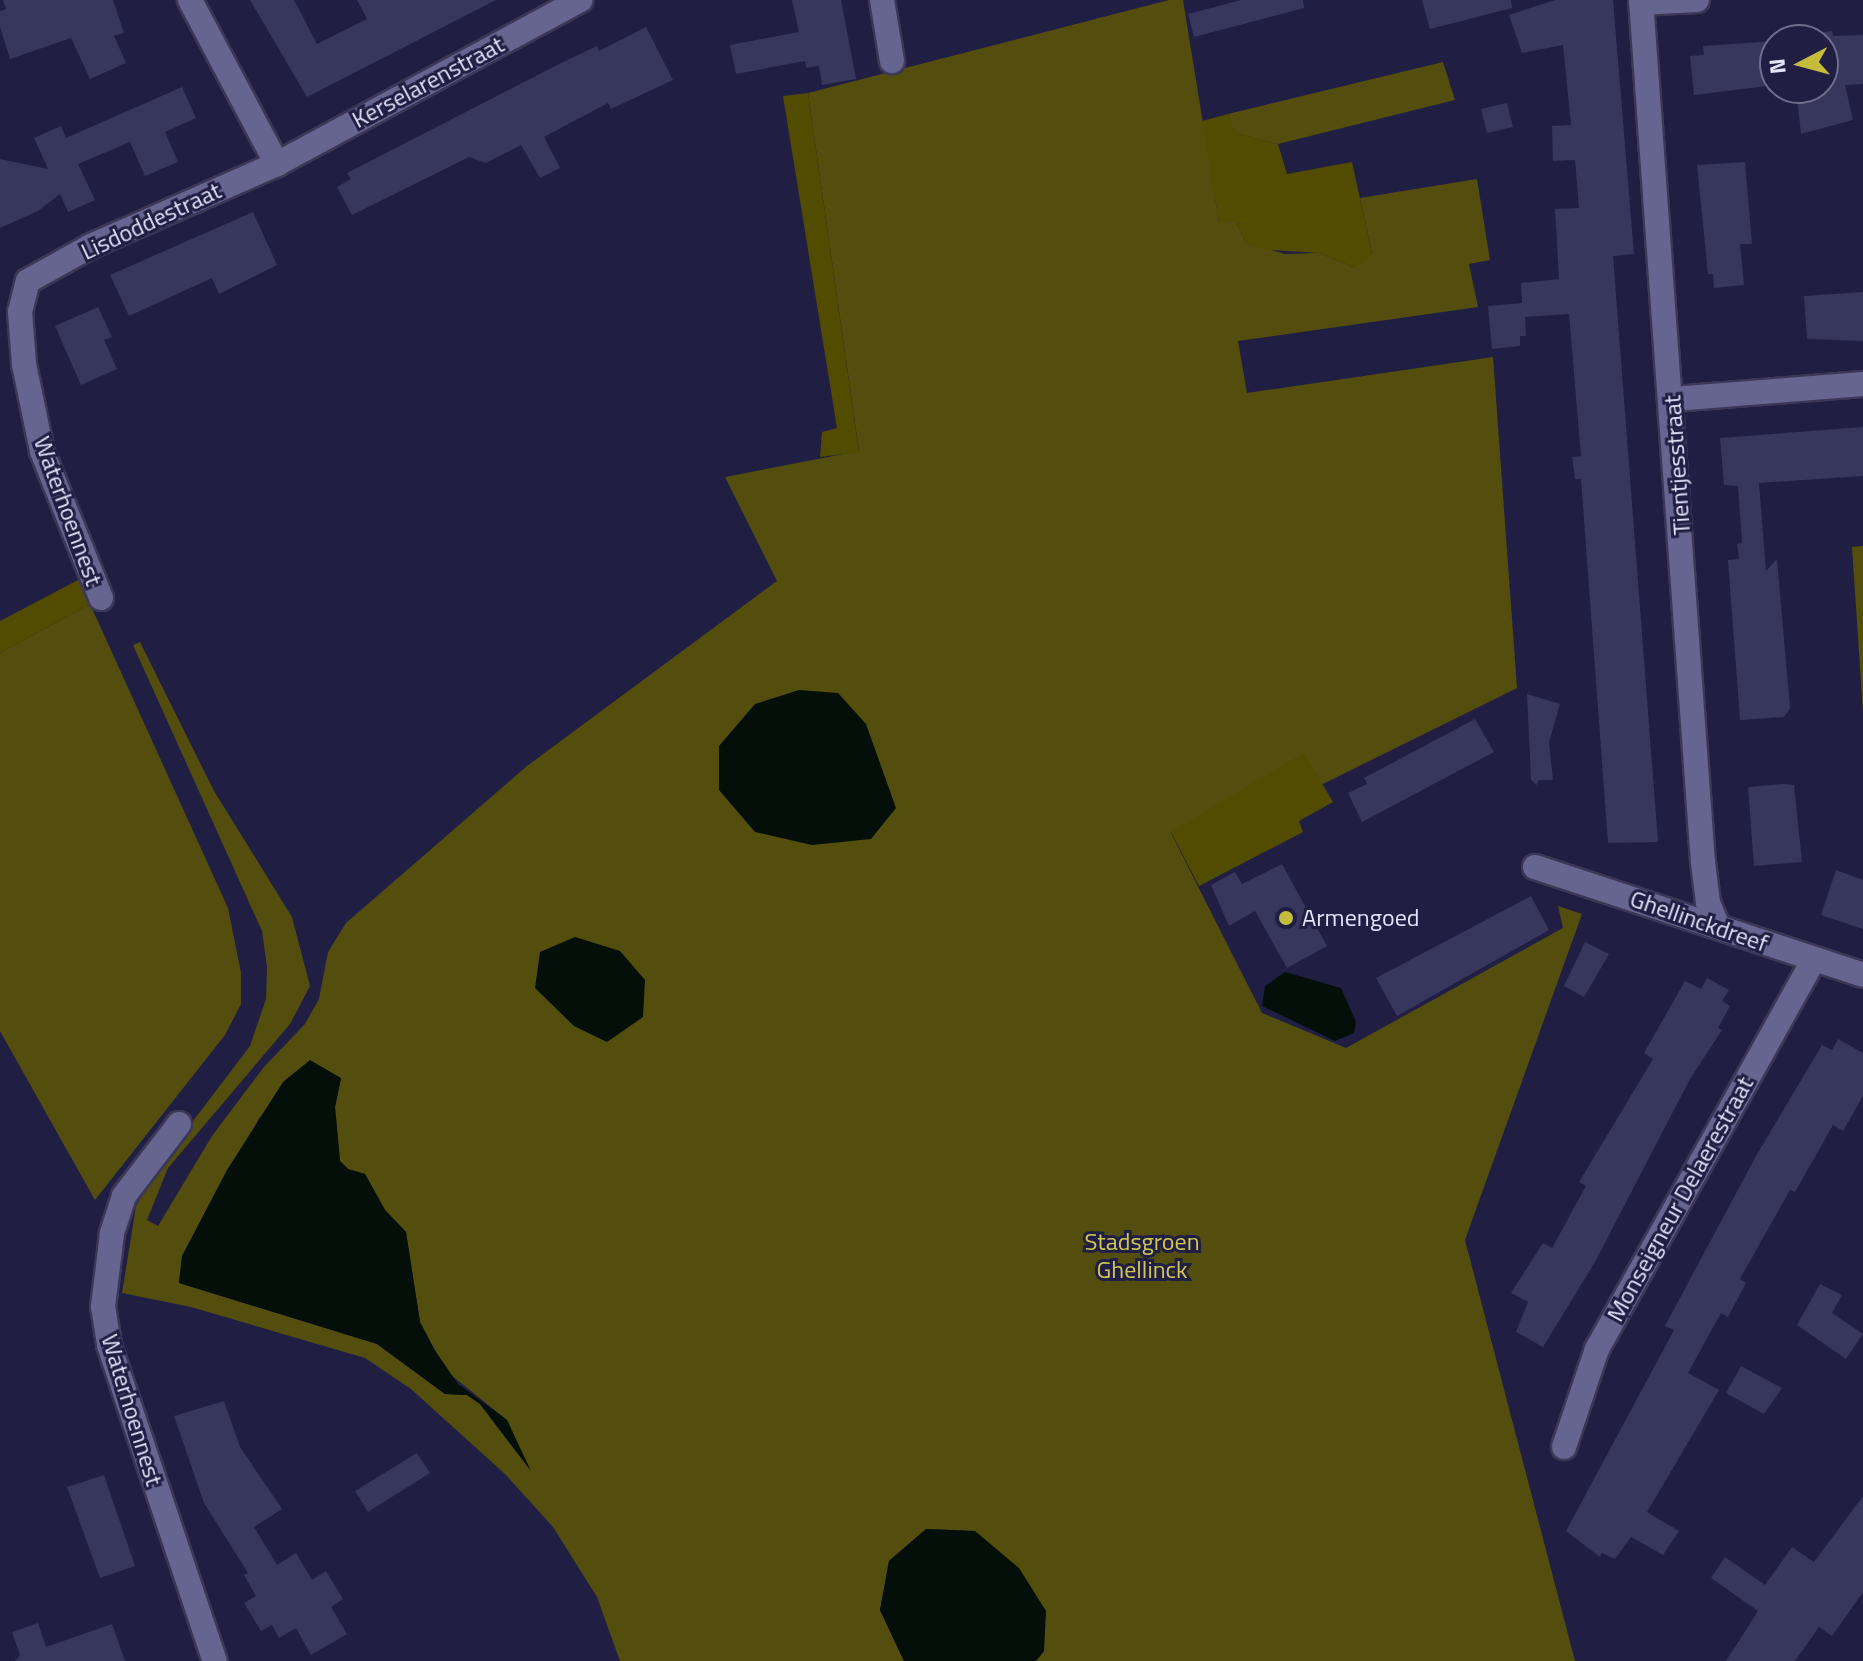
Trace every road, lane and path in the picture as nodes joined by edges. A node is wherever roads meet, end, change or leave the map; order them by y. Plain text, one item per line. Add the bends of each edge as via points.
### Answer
1 (190, 0) edge
2 (580, 0) edge
3 (882, 0) edge
4 (1697, 0) edge
5 (1641, 2) edge
6 (892, 61) dead end
7 (277, 164) junction
8 (28, 281) joint
9 (1863, 384) edge
10 (1673, 399) junction
11 (101, 598) dead end
12 (1535, 867) dead end
13 (1718, 927) junction
14 (1814, 959) junction
15 (1863, 975) edge
16 (179, 1124) dead end
17 (1564, 1447) dead end
18 (215, 1661) edge

1 - 7 street
2 - 7 street, Kerselarenstraat
3 - 6 street
4 - 5 street
5 - 10 street, Tientjesstraat
7 - 8 street, Lisdoddestraat via 91,246
8 - 11 street, Waterhoennest via 20,312 24,364 42,451
9 - 10 street
10 - 13 street, Tientjesstraat via 1703,862 1708,903
12 - 13 street, Ghellinckdreef
13 - 14 street, Ghellinckdreef
14 - 15 street, Ghellinckdreef
14 - 17 street, Monseigneur Delaerestraat via 1597,1349
16 - 18 street, Waterhoennest via 124,1196 112,1234 103,1306 109,1345

